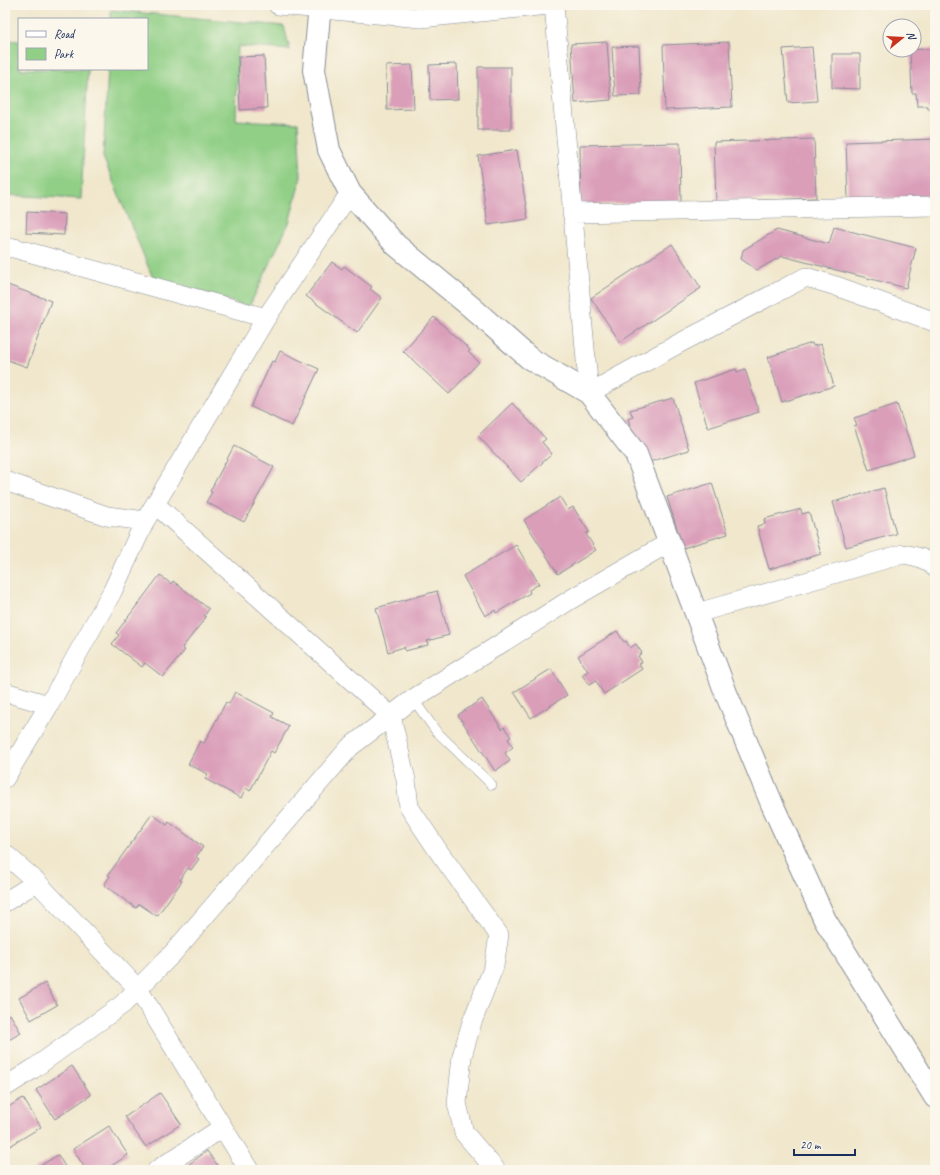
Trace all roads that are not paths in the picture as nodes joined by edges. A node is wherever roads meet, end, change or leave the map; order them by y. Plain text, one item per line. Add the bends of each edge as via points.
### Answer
1 (278, 5) edge
2 (548, 5) edge
3 (554, 5) edge
4 (319, 7) edge
5 (350, 193) junction
6 (935, 206) edge
7 (572, 213) junction
8 (5, 248) edge
9 (266, 318) junction
10 (935, 322) edge
11 (589, 393) junction
12 (5, 481) edge
13 (155, 504) junction
14 (145, 521) junction
15 (670, 542) junction
16 (935, 568) edge
17 (696, 613) junction
18 (5, 692) edge
19 (413, 699) junction
20 (49, 705) junction
21 (390, 716) junction
22 (5, 778) edge
23 (492, 785) dead end
24 (5, 854) edge
25 (37, 882) junction
26 (5, 902) edge
27 (138, 989) junction
28 (5, 1088) edge
29 (935, 1097) edge
30 (222, 1128) junction
31 (157, 1170) edge
32 (249, 1170) edge
33 (496, 1170) edge

1 - 4 street
2 - 4 street via 421,18
3 - 7 street
4 - 5 street via 314,70 329,150
5 - 9 street
5 - 11 street via 396,245 529,358
6 - 7 street
7 - 11 street
8 - 9 street via 14,248
9 - 13 street
10 - 11 street via 806,277
11 - 15 street via 636,454
12 - 14 street via 107,516
13 - 14 street
13 - 21 street
14 - 20 street via 112,592
15 - 17 street
15 - 19 street via 573,598
16 - 17 street via 929,562 903,554
17 - 29 street via 728,700 825,920
18 - 20 street
19 - 21 street
19 - 23 lane via 436,731
20 - 22 street
21 - 27 street via 350,747 173,953
21 - 33 street via 406,780 409,807 499,935 494,966 462,1056 457,1103 464,1133
24 - 25 street
25 - 26 street
25 - 27 street
27 - 28 street via 123,1004
27 - 30 street
30 - 31 street
30 - 32 street

